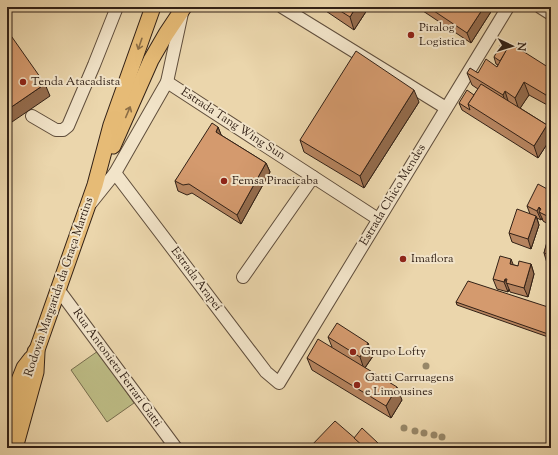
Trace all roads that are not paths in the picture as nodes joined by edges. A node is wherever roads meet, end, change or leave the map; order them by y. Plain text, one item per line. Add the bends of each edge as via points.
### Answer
1 (117, 7) edge
2 (153, 7) edge
3 (282, 7) edge
4 (508, 7) edge
5 (540, 7) edge
6 (183, 8) edge
7 (551, 14) edge
8 (167, 82) junction
9 (446, 108) junction
10 (32, 116) dead end
11 (115, 173) junction
12 (313, 177) junction
13 (95, 185) junction
14 (86, 210) junction
15 (378, 219) junction
16 (243, 277) dead end
17 (58, 289) junction
18 (36, 352) junction
19 (279, 383) joint
20 (7, 414) edge
21 (7, 435) edge
22 (14, 448) edge
23 (176, 448) edge

1 - 10 street via 68,126 63,130 56,130
2 -> 13 main road, Rodovia Margarida da Graça Martins via 111,125
3 - 9 street
4 - 9 street, Estrada Chico Mendes
5 - 7 street
6 - 8 street
13 -> 6 main road, Rodovia Margarida da Graça Martins via 151,60
8 - 11 street
8 - 12 street, Estrada Tang Wing Sun
9 - 15 street, Estrada Chico Mendes
11 - 14 street
11 - 19 street, Estrada Arapeí via 266,372
12 - 15 street, Estrada Tang Wing Sun
12 - 16 street
13 - 14 main road, Rodovia Margarida da Graça Martins
14 - 17 main road, Rodovia Margarida da Graça Martins
15 - 19 street, Estrada Chico Mendes
17 - 18 main road, Rodovia Margarida da Graça Martins
17 - 23 street, Rua Antonieta Ferrari Gatti
18 - 20 highway via 25,368
18 - 21 main road, Rodovia Margarida da Graça Martins
18 - 22 highway via 35,372

